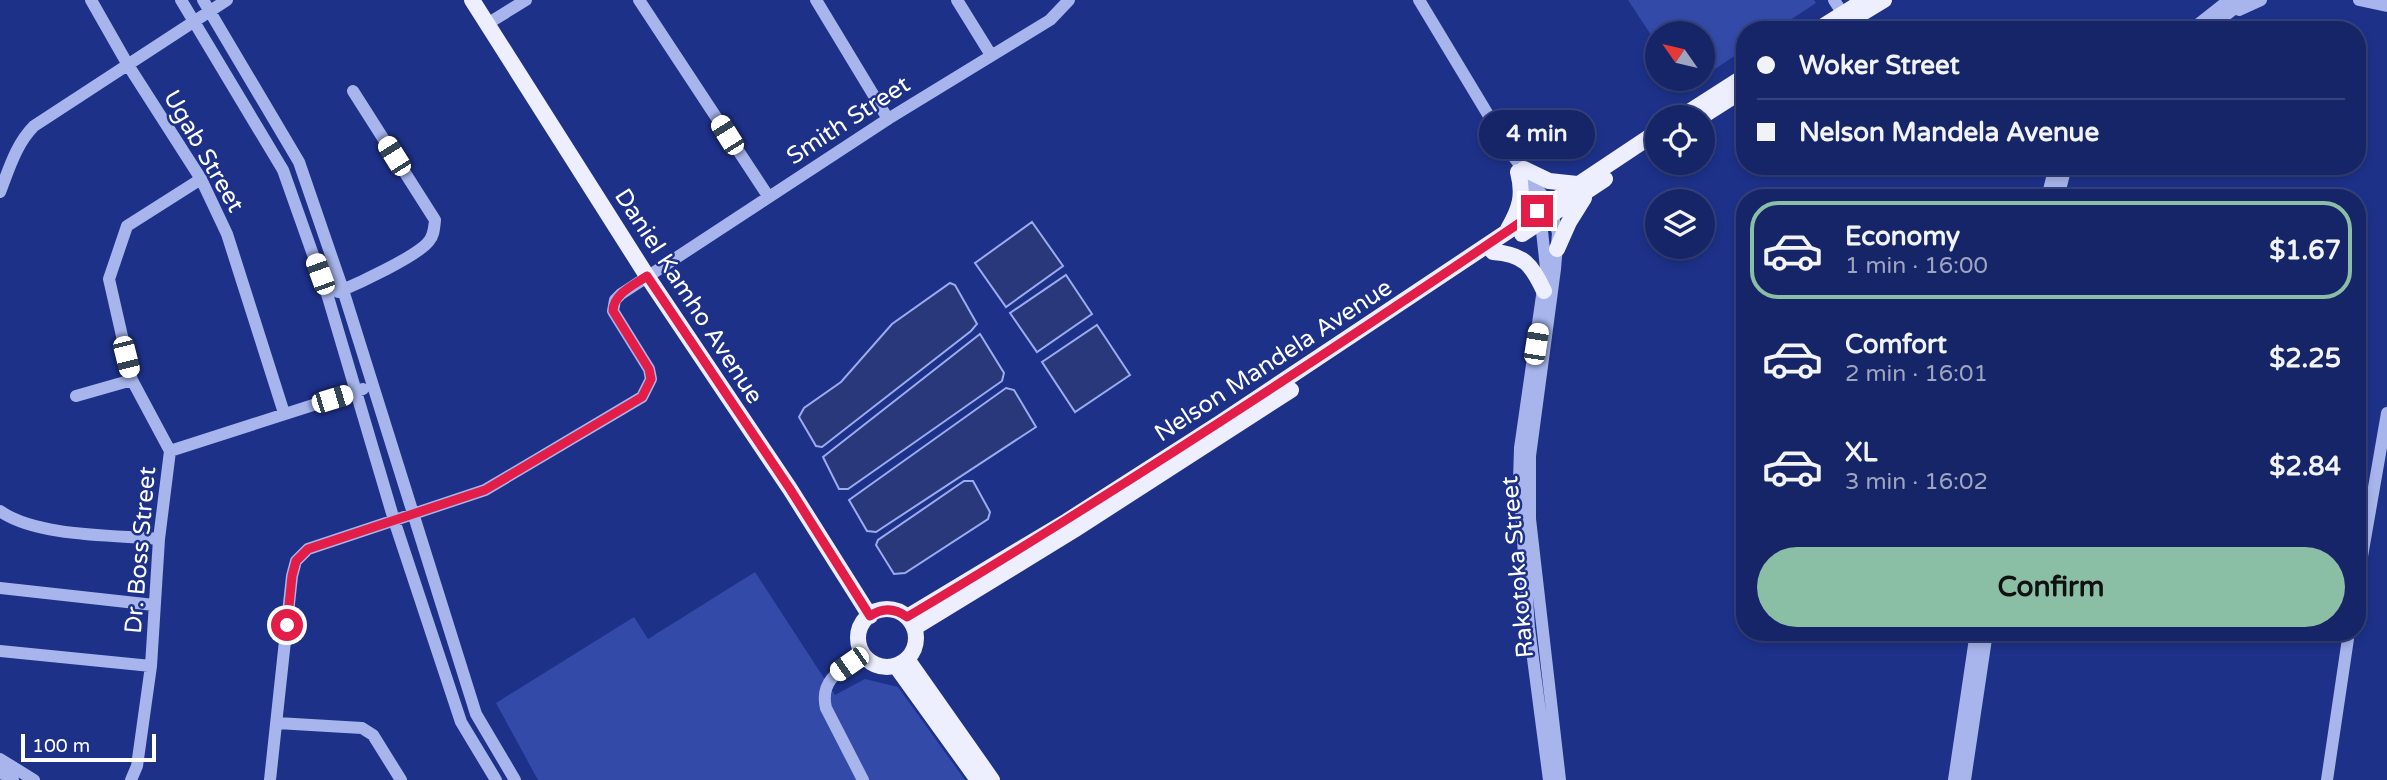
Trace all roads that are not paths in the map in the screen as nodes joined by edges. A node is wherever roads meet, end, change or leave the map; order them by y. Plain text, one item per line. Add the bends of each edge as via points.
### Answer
1 (91, 0) edge
2 (181, 0) edge
3 (227, 0) edge
4 (472, 0) edge
5 (526, 0) edge
6 (639, 0) edge
7 (816, 0) edge
8 (957, 0) edge
9 (1069, 0) edge
10 (1419, 0) edge
11 (1865, 0) edge
12 (1884, 0) edge
13 (2245, 0) edge
14 (2261, 0) edge
15 (2359, 0) edge
16 (2227, 5) edge
17 (206, 6) edge
18 (2387, 6) edge
19 (1840, 17) edge
20 (195, 21) junction
21 (2204, 21) edge
22 (2214, 21) edge
23 (487, 24) junction
24 (991, 55) junction
25 (128, 65) junction
26 (1736, 82) edge
27 (354, 91) dead end
28 (1736, 95) edge
29 (1700, 105) edge
30 (1715, 108) edge
31 (888, 119) junction
32 (1645, 141) edge
33 (1645, 152) edge
34 (1521, 171) junction
35 (201, 178) junction
36 (1584, 186) junction
37 (0, 192) edge
38 (768, 197) junction
39 (1545, 213) junction
40 (1507, 231) junction
41 (1558, 249) junction
42 (1493, 252) junction
43 (647, 276) junction
44 (343, 290) junction
45 (1544, 291) junction
46 (328, 297) junction
47 (132, 380) junction
48 (372, 386) junction
49 (356, 391) junction
50 (76, 396) dead end
51 (284, 413) junction
52 (2387, 413) edge
53 (170, 451) junction
54 (0, 511) edge
55 (412, 515) junction
56 (394, 520) junction
57 (2366, 533) edge
58 (159, 539) junction
59 (0, 588) edge
60 (154, 605) junction
61 (870, 616) junction
62 (911, 622) junction
63 (1975, 641) edge
64 (1986, 641) edge
65 (2348, 641) edge
66 (0, 651) edge
67 (863, 655) junction
68 (901, 662) junction
69 (151, 666) junction
70 (277, 723) junction
71 (0, 759) edge
72 (0, 772) edge
73 (13, 780) edge
74 (34, 780) edge
75 (131, 780) edge
76 (270, 780) edge
77 (401, 780) edge
78 (496, 780) edge
79 (515, 780) edge
80 (863, 780) edge
81 (978, 780) edge
82 (992, 780) edge
83 (1549, 780) edge
84 (1560, 780) edge
85 (1954, 780) edge
86 (1965, 780) edge
87 (2327, 780) edge

1 - 25 street, Ugab Street
2 - 20 street
3 - 17 street
4 - 23 main road, Daniel Kamho Avenue
5 - 23 street
6 - 38 street
7 - 31 street
8 - 24 street
9 - 24 street, Smith Street via 1050,20
10 - 34 street, Rakotoka Street
11 - 19 main road
12 - 19 main road
13 - 16 street
14 - 16 street
15 - 18 street
16 - 21 street
16 - 22 street
17 - 20 street
17 - 44 street via 299,162
20 - 25 street
20 - 46 street via 283,170
23 - 43 main road, Daniel Kamho Avenue
24 - 31 street, Smith Street
25 - 35 street, Ugab Street
25 - 37 street via 34,125 17,148
26 - 29 main road
27 - 44 street via 435,220 428,244
28 - 30 main road
31 - 38 street, Smith Street
32 - 36 main road, Nelson Mandela Avenue
33 - 36 main road, Nelson Mandela Avenue
34 - 36 main road
34 - 39 street, Rakotoka Street
34 - 40 main road via 1521,204
35 - 47 street via 132,220 123,234 109,283
35 - 51 street, Ugab Street via 227,234
36 - 39 main road, Nelson Mandela Avenue
36 - 41 main road
38 - 43 street, Smith Street
39 - 40 main road, Nelson Mandela Avenue
39 - 41 street, Rakotoka Street via 1558,233
39 - 42 main road, Nelson Mandela Avenue
39 - 45 street, Rakotoka Street
40 - 62 main road, Nelson Mandela Avenue
41 - 84 street, Rakotoka Street via 1530,456 1530,519
42 - 45 main road via 1527,262
42 - 62 main road, Nelson Mandela Avenue via 1074,530
43 - 55 street, Smith Street via 612,306 649,369 651,379 642,397 485,490
43 - 61 main road, Daniel Kamho Avenue
44 - 46 street
44 - 48 street
45 - 83 street, Rakotoka Street via 1519,481 1529,628
46 - 49 street
47 - 50 street
47 - 53 street
48 - 49 street, Dr. Boss Street
48 - 55 street
49 - 51 street, Dr. Boss Street
49 - 56 street
51 - 53 street, Dr. Boss Street
52 - 57 street
53 - 58 street, Dr. Boss Street
54 - 58 street via 43,529
55 - 56 street
55 - 79 street via 476,714
56 - 70 street via 308,549 296,561
56 - 78 street via 461,722
58 - 60 street, Dr. Boss Street
59 - 60 street
60 - 69 street, Dr. Boss Street
61 - 62 main road via 889,609
61 - 67 main road via 859,635
62 - 68 main road via 915,645
63 - 85 street
64 - 86 street
65 - 87 street
66 - 69 street
67 - 68 main road via 879,666
67 - 80 street via 835,674 823,697
68 - 81 main road
68 - 82 main road
69 - 75 street, Dr. Boss Street
70 - 76 street
70 - 77 street via 362,728 373,735
71 - 74 street
72 - 73 street

